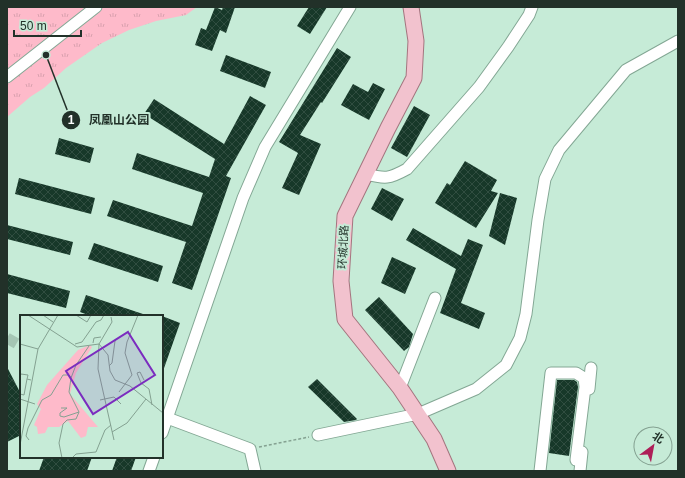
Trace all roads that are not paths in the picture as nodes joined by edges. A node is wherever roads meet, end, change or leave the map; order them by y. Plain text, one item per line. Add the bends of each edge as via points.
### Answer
1 (96, 7) edge
2 (350, 7) edge
3 (411, 7) edge
4 (532, 7) edge
5 (678, 41) edge
6 (7, 77) edge
7 (366, 174) junction
8 (435, 298) dead end
9 (591, 368) dead end
10 (400, 388) junction
11 (418, 414) junction
12 (164, 417) edge
13 (318, 435) road end
14 (154, 458) edge
15 (576, 460) dead end
16 (149, 471) edge
17 (255, 471) edge
18 (448, 471) edge
19 (540, 471) edge
20 (580, 471) edge

1 - 6 street
2 - 12 street via 265,147 243,198
3 - 7 main road, 环城北路 via 416,41 414,78
4 - 7 street via 508,47 479,87 407,169 395,176 381,178
5 - 11 street via 626,70 559,150 545,179 526,314 520,338 506,365 476,389
7 - 10 main road, 环城北路 via 345,216 341,281 345,319
8 - 10 street
9 - 20 street
10 - 11 main road, 环城北路
11 - 13 street
11 - 18 main road, 环城北路 via 434,438
12 - 17 street via 250,449
14 - 16 street
15 - 19 street via 584,378 576,373 551,373

